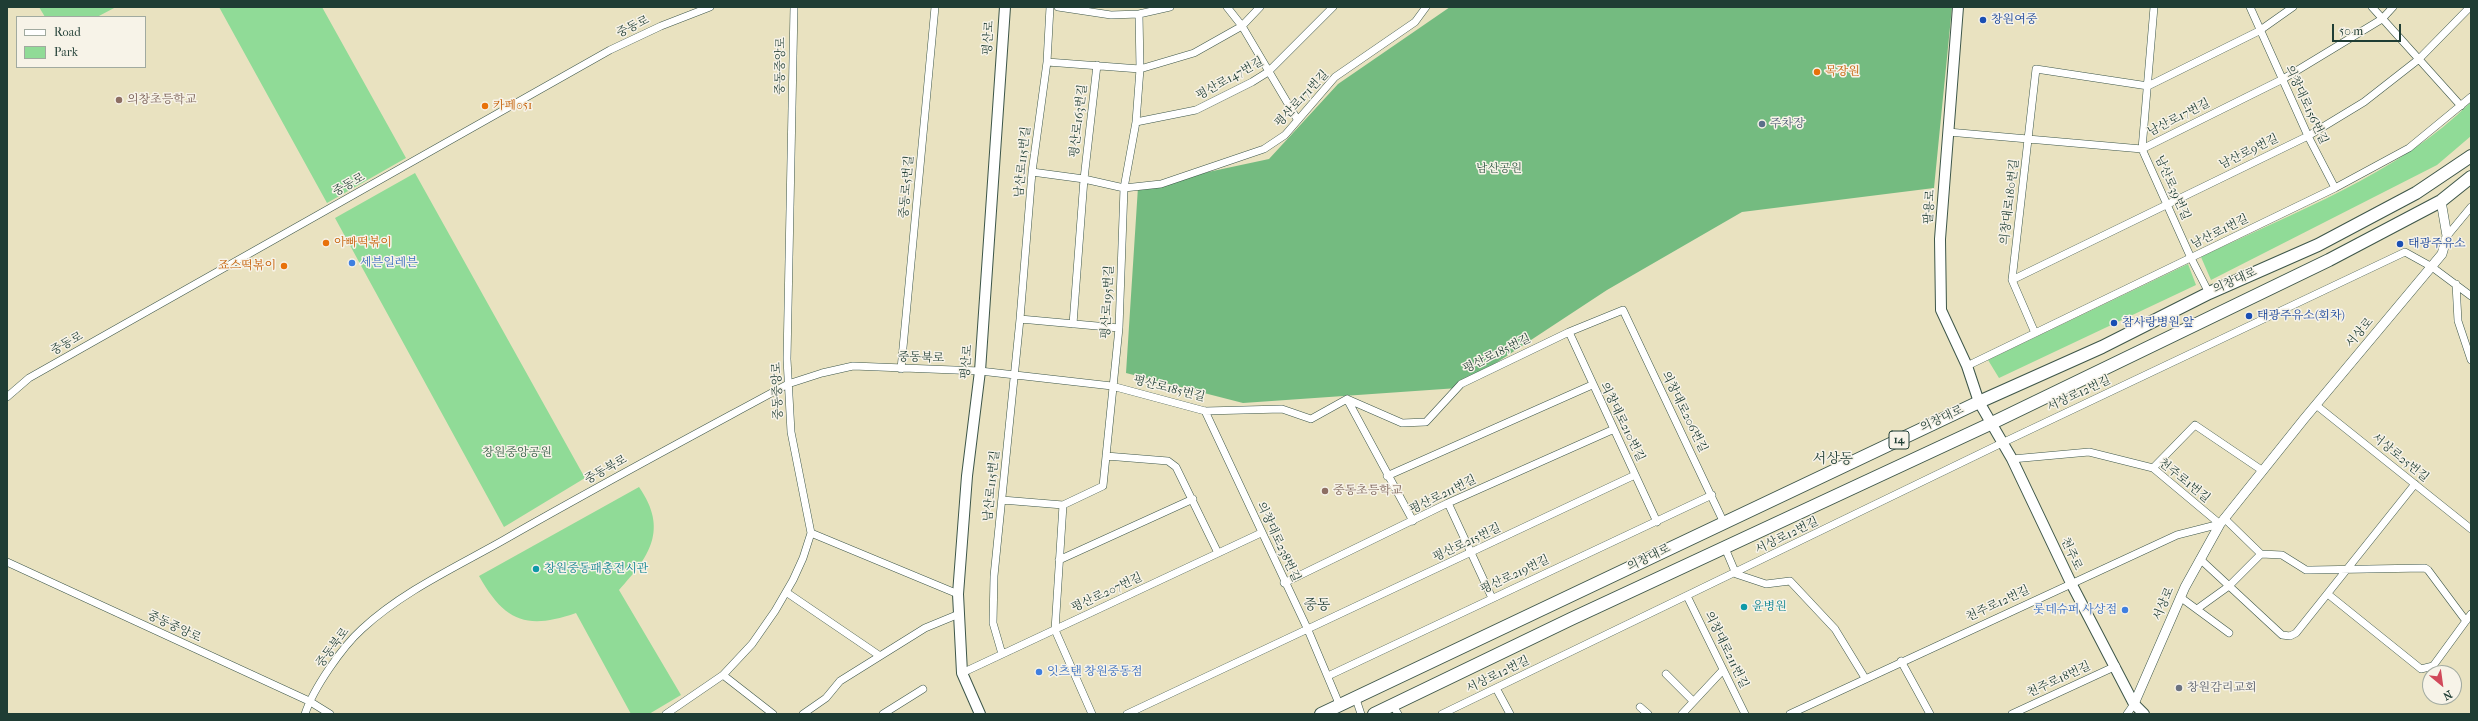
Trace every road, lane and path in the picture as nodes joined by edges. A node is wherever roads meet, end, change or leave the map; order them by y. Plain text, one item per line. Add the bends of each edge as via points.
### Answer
1 (710, 7) edge
2 (794, 7) edge
3 (935, 7) edge
4 (1005, 7) edge
5 (1050, 7) edge
6 (1058, 7) edge
7 (1170, 7) edge
8 (1227, 7) edge
9 (1260, 7) edge
10 (1333, 7) edge
11 (1426, 7) edge
12 (1958, 7) edge
13 (2154, 7) edge
14 (2250, 7) edge
15 (2293, 7) edge
16 (2372, 7) edge
17 (2393, 7) edge
18 (2470, 7) edge
19 (1139, 14) junction
20 (2382, 19) junction
21 (1242, 26) junction
22 (2259, 31) junction
23 (2418, 59) junction
24 (1047, 62) junction
25 (1097, 65) junction
26 (1140, 69) junction
27 (1268, 72) junction
28 (2282, 79) junction
29 (2148, 86) junction
30 (2471, 96) edge
31 (2461, 106) junction
32 (1297, 119) junction
33 (1136, 122) junction
34 (1948, 132) junction
35 (2308, 136) junction
36 (2028, 138) junction
37 (2142, 149) junction
38 (2471, 156) edge
39 (1032, 172) junction
40 (2471, 177) edge
41 (1084, 179) junction
42 (1124, 188) junction
43 (2335, 188) junction
44 (2441, 201) junction
45 (2168, 204) junction
46 (2471, 207) edge
47 (2447, 236) junction
48 (2191, 258) junction
49 (2432, 268) junction
50 (2012, 280) junction
51 (2456, 284) junction
52 (2209, 293) junction
53 (2471, 296) edge
54 (1623, 310) joint
55 (1020, 319) junction
56 (1073, 324) junction
57 (1118, 328) junction
58 (1569, 332) junction
59 (2035, 333) junction
60 (2471, 360) edge
61 (1966, 366) junction
62 (902, 369) junction
63 (980, 371) junction
64 (1015, 374) junction
65 (788, 384) junction
66 (1592, 385) junction
67 (1112, 386) junction
68 (7, 397) edge
69 (1347, 399) junction
70 (1979, 402) junction
71 (2316, 405) junction
72 (1205, 411) junction
73 (1990, 424) junction
74 (1612, 430) junction
75 (2002, 444) junction
76 (1106, 456) junction
77 (2012, 459) junction
78 (2153, 468) junction
79 (2263, 471) junction
80 (1635, 475) junction
81 (1387, 476) junction
82 (2415, 484) junction
83 (1712, 495) junction
84 (1192, 499) junction
85 (1002, 500) junction
86 (1448, 503) junction
87 (1063, 505) junction
88 (1413, 521) junction
89 (2222, 521) junction
90 (1657, 522) junction
91 (1724, 522) junction
92 (2470, 526) edge
93 (810, 533) junction
94 (1261, 533) junction
95 (1725, 548) junction
96 (1218, 553) junction
97 (1472, 553) junction
98 (2261, 554) junction
99 (2200, 559) junction
100 (1059, 560) junction
101 (7, 562) edge
102 (2348, 570) junction
103 (1736, 574) junction
104 (1284, 583) junction
105 (2071, 583) junction
106 (2229, 586) junction
107 (786, 592) junction
108 (958, 594) junction
109 (2329, 595) junction
110 (1687, 596) junction
111 (2180, 597) junction
112 (1492, 598) junction
113 (2197, 609) junction
114 (959, 614) junction
115 (2471, 614) edge
116 (2466, 621) junction
117 (1055, 630) junction
118 (1308, 630) junction
119 (2229, 633) dead end
120 (1002, 654) junction
121 (880, 656) junction
122 (1900, 661) junction
123 (2116, 666) junction
124 (1723, 670) junction
125 (962, 673) junction
126 (723, 674) junction
127 (1666, 674) dead end
128 (1328, 676) junction
129 (1865, 678) junction
130 (924, 688) dead end
131 (1496, 688) junction
132 (1356, 699) junction
133 (309, 701) junction
134 (1693, 701) junction
135 (2134, 704) junction
136 (1340, 706) junction
137 (1640, 707) dead end
138 (1395, 709) edge
139 (305, 714) edge
140 (330, 714) edge
141 (666, 714) edge
142 (773, 714) edge
143 (804, 714) edge
144 (883, 714) edge
145 (980, 714) edge
146 (1092, 714) edge
147 (1127, 714) edge
148 (1321, 714) edge
149 (1361, 714) edge
150 (1374, 714) edge
151 (1442, 714) edge
152 (1510, 714) edge
153 (1648, 714) edge
154 (1682, 714) edge
155 (1745, 714) edge
156 (1790, 714) edge
157 (1930, 714) edge
158 (2012, 714) edge
159 (2127, 714) edge
160 (2144, 714) edge

1 - 68 street, 중동로 via 610,50 29,378
2 - 65 street, 중동중앙로 via 788,239
3 - 62 street, 중동로5번길
4 - 63 main road, 평산로
5 - 24 street, 남산로115번길
6 - 19 street via 1111,15
7 - 19 street
8 - 21 street
9 - 21 street
10 - 27 street, 평산로147번길
11 - 32 street, 평산로171번길 via 1415,22 1335,77
12 - 34 main road, 팔용로
13 - 29 street, 남산로39번길
14 - 22 street, 의창대로156번길
15 - 22 street
16 - 20 street
17 - 20 street, 남산로17번길
18 - 23 street, 남산로9번길
19 - 26 street, 평산로195번길
20 - 23 street
20 - 28 street, 남산로17번길
21 - 26 street via 1194,53
21 - 27 street
22 - 28 street, 의창대로156번길
22 - 29 street
23 - 31 street
23 - 35 street, 남산로9번길 via 2364,102
24 - 25 street
24 - 39 street, 남산로115번길
25 - 26 street
25 - 41 street, 평산로163번길
26 - 33 street, 평산로195번길
27 - 32 street
27 - 33 street, 평산로147번길 via 1196,110
28 - 35 street, 의창대로156번길
28 - 37 street, 남산로17번길
29 - 36 street, 의창대로180번길 via 2036,70
29 - 37 street, 남산로39번길
30 - 31 street, 남산로1번길
31 - 43 street, 남산로1번길 via 2409,148
32 - 42 street, 평산로171번길 via 1285,134 1264,150 1160,184
33 - 42 street, 평산로195번길
34 - 36 street, 남산로17번길
34 - 61 main road, 팔용로 via 1940,239 1941,310
35 - 43 street, 의창대로156번길
35 - 45 street, 남산로9번길
36 - 37 street, 남산로17번길
36 - 50 street, 의창대로180번길
37 - 45 street, 남산로39번길
38 - 52 main road, 의창대로 / 14 via 2416,193 2318,245
39 - 41 street, 평산로171번길
39 - 55 street, 남산로115번길
40 - 44 main road, 의창대로 / 14
41 - 42 street, 평산로171번길
41 - 56 street
42 - 57 street, 평산로195번길
43 - 48 street, 남산로1번길
44 - 47 street, 서상로
44 - 73 main road, 의창대로 / 14 via 2329,260
45 - 48 street, 남산로39번길
45 - 50 street, 남산로9번길
46 - 47 street
47 - 49 street, 서상로 via 2442,254
48 - 52 street, 남산로39번길
48 - 59 street, 남산로1번길
49 - 51 street
49 - 71 street, 서상로
49 - 75 street, 서상로12번길 via 2405,252
50 - 59 street, 의창대로180번길
51 - 53 street
51 - 60 street via 2458,321
52 - 70 main road, 의창대로 / 14 via 2102,347
54 - 58 street, 평산로185번길
54 - 83 street, 의창대로206번길
55 - 56 street
55 - 64 street, 남산로115번길
56 - 57 street
57 - 67 street, 평산로195번길
58 - 66 street, 의창대로210번길
58 - 69 street, 평산로185번길 via 1461,384 1426,422 1402,423
59 - 61 street, 남산로1번길
61 - 70 main road, 팔용로
62 - 63 street, 중동북로
62 - 65 street, 중동북로 via 854,366
63 - 64 street, 평산로185번길
63 - 108 main road, 평산로 via 967,476
64 - 67 street, 평산로185번길
64 - 85 street, 남산로115번길
65 - 93 street, 중동중앙로 via 791,432
65 - 133 street, 중동북로 via 596,488 395,602 360,630
66 - 74 street, 의창대로210번길
66 - 81 street
67 - 72 street, 평산로185번길
67 - 76 street, 평산로195번길
69 - 72 street, 평산로185번길 via 1311,419 1282,408
69 - 81 street
70 - 73 main road, 천주로
70 - 91 main road, 의창대로 / 14
71 - 79 street, 서상로
71 - 82 street, 서상로25번길
72 - 94 street, 의창대로238번길
73 - 75 main road, 천주로
73 - 95 main road, 의창대로 / 14
74 - 80 street, 의창대로210번길
74 - 86 street, 평산로211번길
75 - 77 main road, 천주로
75 - 103 street, 서상로12번길
76 - 84 street via 1168,461 1180,472
76 - 87 street, 평산로195번길 via 1103,486
77 - 78 street, 천주로1번길 via 2089,452
77 - 105 main road, 천주로
78 - 79 street via 2195,425
78 - 89 street, 천주로1번길
79 - 89 street, 서상로
80 - 90 street, 의창대로210번길
80 - 97 street, 평산로215번길
81 - 88 street
82 - 92 street, 서상로25번길
82 - 102 street
83 - 90 street, 평산로219번길
83 - 91 street, 의창대로206번길
84 - 96 street
84 - 100 street
85 - 87 street
85 - 120 street, 남산로115번길 via 994,576 993,623
86 - 88 street, 평산로211번길
86 - 97 street
87 - 100 street
88 - 104 street, 평산로211번길
89 - 98 street, 천주로1번길
89 - 99 street, 서상로
89 - 105 street, 천주로12번길 via 2177,535
90 - 112 street, 평산로219번길
91 - 132 main road, 의창대로 / 14
93 - 107 street, 중동중앙로 via 803,558
93 - 108 street
94 - 96 street, 평산로207번길
94 - 104 street, 의창대로238번길
95 - 103 street
95 - 138 main road, 의창대로 / 14
96 - 117 street, 평산로207번길
97 - 112 street
97 - 118 street, 평산로215번길
98 - 102 street via 2282,555 2306,570
98 - 106 street
99 - 106 street
99 - 111 street, 서상로
100 - 117 street
101 - 133 street, 중동중앙로
102 - 109 street
102 - 116 street via 2428,570
103 - 110 street, 서상로12번길
103 - 129 street via 1766,584 1790,582 1835,629
104 - 118 street, 의창대로238번길
105 - 122 street, 천주로12번길
105 - 123 main road, 천주로
106 - 109 street via 2282,635 2290,636 2296,633
106 - 113 street
107 - 121 street
107 - 126 street, 중동중앙로 via 752,644
108 - 114 main road, 평산로
109 - 116 street via 2421,668 2433,666
110 - 124 street, 의창대로211번길
110 - 131 street, 서상로12번길
111 - 113 street
111 - 135 street, 서상로
112 - 128 street, 평산로219번길
113 - 119 street
114 - 121 street via 925,628
114 - 125 main road, 평산로
115 - 116 street
117 - 120 street, 평산로207번길
117 - 146 street
118 - 128 street, 의창대로238번길
118 - 147 street, 평산로215번길
120 - 125 street, 평산로207번길
121 - 143 street via 840,681 823,701
122 - 129 street, 천주로12번길
122 - 157 street
123 - 135 main road, 천주로
123 - 158 street, 천주로18번길
124 - 134 street
124 - 155 street, 의창대로211번길
125 - 145 main road, 평산로
126 - 141 street, 중동중앙로
126 - 142 street
127 - 134 street
128 - 136 street, 의창대로238번길
129 - 156 street, 천주로12번길
130 - 144 street
131 - 151 street, 서상로12번길
131 - 152 street
132 - 136 main road, 의창대로 / 14
132 - 149 street
133 - 139 street, 중동북로
133 - 140 street, 중동중앙로
134 - 154 street
135 - 159 street, 서상로
135 - 160 main road, 천주로
136 - 148 main road, 의창대로 / 14
137 - 153 street
138 - 150 main road, 의창대로 / 14

